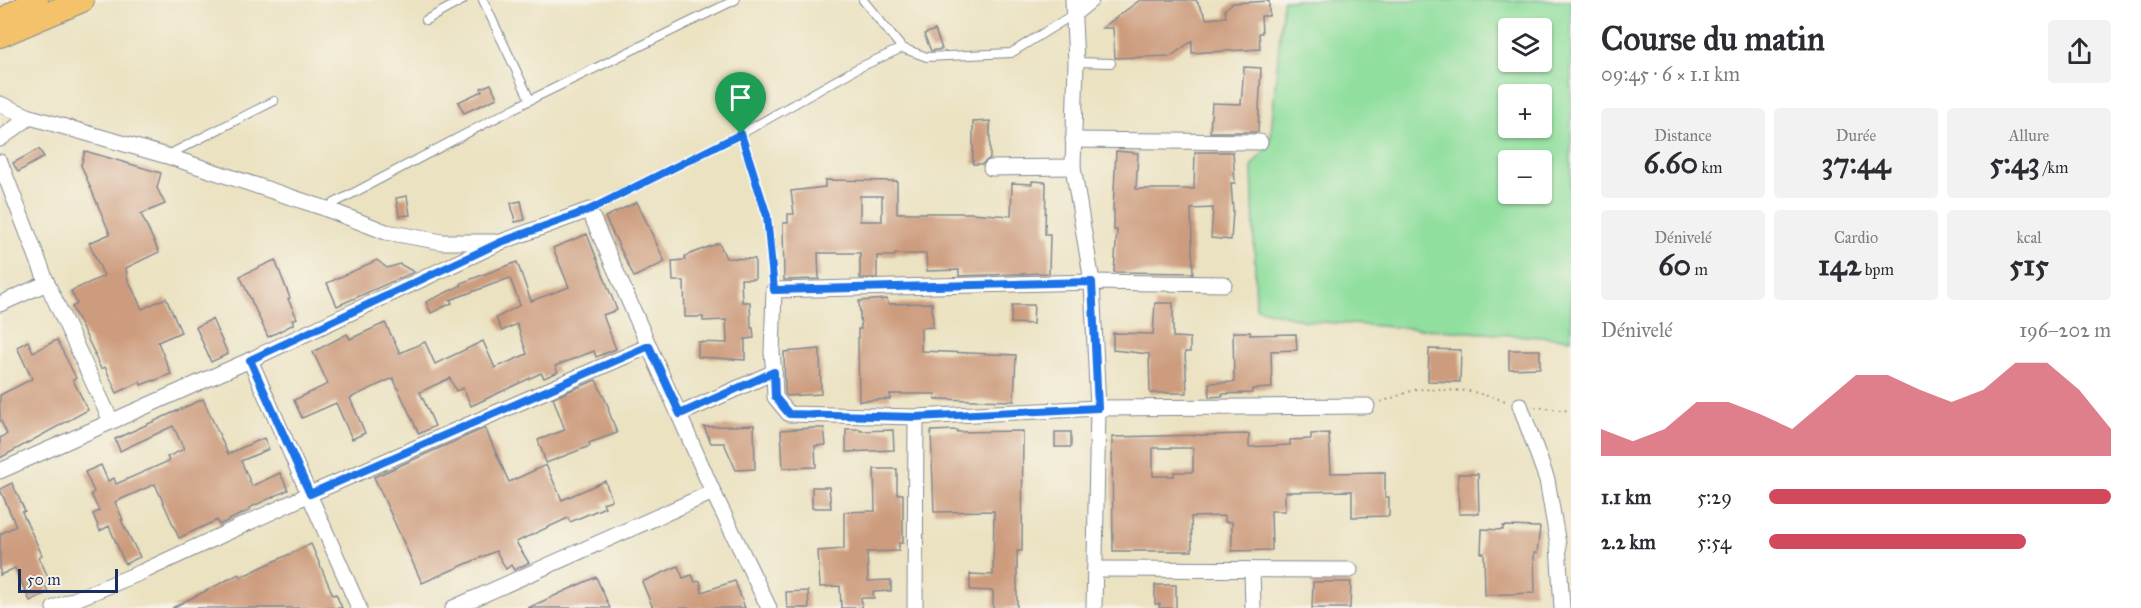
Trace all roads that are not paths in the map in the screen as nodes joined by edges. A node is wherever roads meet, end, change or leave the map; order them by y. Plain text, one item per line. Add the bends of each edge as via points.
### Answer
1 (36, 0) edge
2 (82, 0) edge
3 (464, 0) edge
4 (483, 0) edge
5 (735, 0) edge
6 (862, 0) edge
7 (1092, 0) edge
8 (1073, 7) edge
9 (426, 20) dead end
10 (0, 22) edge
11 (0, 35) edge
12 (902, 48) junction
13 (1076, 62) junction
14 (1111, 63) dead end
15 (530, 100) junction
16 (274, 102) dead end
17 (0, 104) edge
18 (30, 117) junction
19 (741, 134) junction
20 (0, 139) edge
21 (1073, 140) junction
22 (1260, 142) dead end
23 (167, 156) junction
24 (0, 162) edge
25 (1073, 167) junction
26 (991, 168) dead end
27 (324, 208) junction
28 (589, 210) junction
29 (501, 242) junction
30 (1092, 282) junction
31 (47, 283) junction
32 (1224, 284) dead end
33 (774, 290) junction
34 (0, 304) edge
35 (649, 346) junction
36 (250, 360) junction
37 (774, 372) junction
38 (1520, 405) road end
39 (1367, 406) road end
40 (1098, 408) junction
41 (680, 414) junction
42 (916, 417) junction
43 (111, 421) junction
44 (0, 471) edge
45 (713, 492) junction
46 (310, 494) junction
47 (1095, 569) junction
48 (1252, 570) junction
49 (1350, 570) dead end
50 (54, 608) edge
51 (359, 608) edge
52 (453, 608) edge
53 (769, 608) edge
54 (915, 608) edge
55 (1094, 608) edge
56 (1253, 608) edge
57 (1562, 608) edge

1 - 10 highway
2 - 11 highway
3 - 9 lane
4 - 15 lane
5 - 15 lane
6 - 12 lane
7 - 8 street
8 - 12 lane via 1011,52 927,57
8 - 13 street
12 - 19 lane via 856,69
13 - 14 lane
13 - 21 street
15 - 27 lane
16 - 23 lane
17 - 18 street
18 - 20 street
18 - 23 street
19 - 28 lane
19 - 33 lane via 767,216
21 - 22 street
21 - 25 street
23 - 27 street
24 - 31 street
25 - 26 street
25 - 30 street
27 - 29 street via 386,232 442,242
28 - 29 street
28 - 35 street
29 - 36 street
30 - 32 street
30 - 33 street
30 - 40 street
31 - 34 street
31 - 43 street
33 - 37 street
35 - 41 street
35 - 46 street
36 - 43 street
36 - 46 street
37 - 41 street
37 - 42 street via 775,397 789,414
38 - 57 street via 1547,480 1558,543
39 - 40 street
40 - 42 street
40 - 47 street
41 - 45 street
42 - 54 street
43 - 44 street
45 - 52 street
45 - 53 street
46 - 50 street
46 - 51 street
47 - 48 street
47 - 55 street
48 - 49 street
48 - 56 street

